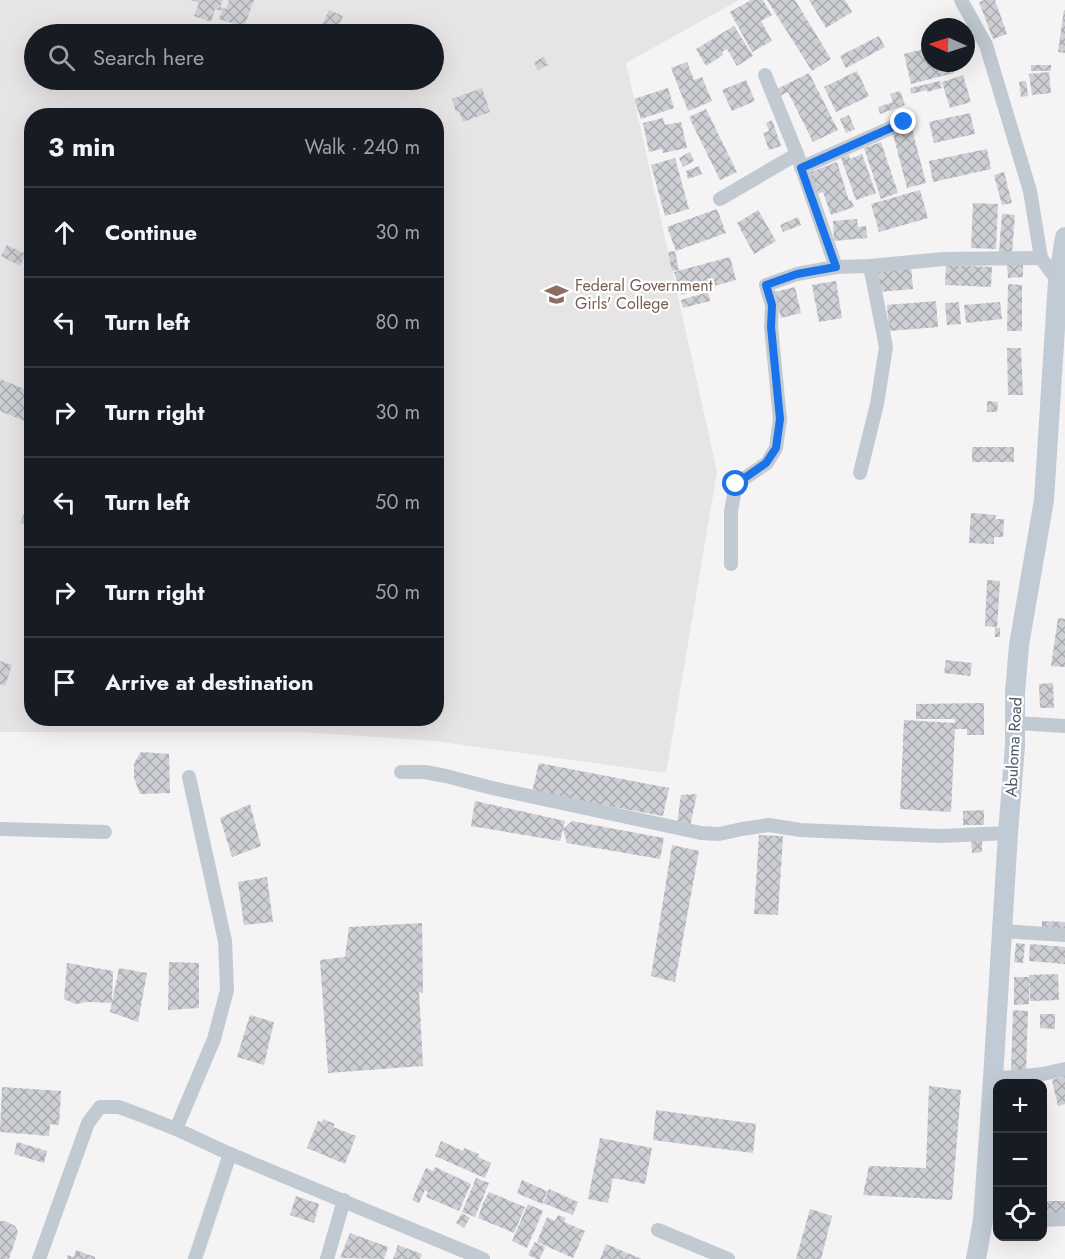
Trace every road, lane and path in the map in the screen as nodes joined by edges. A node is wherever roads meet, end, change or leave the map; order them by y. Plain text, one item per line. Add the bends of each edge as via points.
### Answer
1 (961, 0) edge
2 (765, 75) dead end
3 (904, 122) dead end
4 (797, 154) junction
5 (801, 168) junction
6 (720, 199) dead end
7 (1065, 237) edge
8 (1041, 258) junction
9 (870, 266) junction
10 (836, 267) junction
11 (1058, 280) junction
12 (860, 473) dead end
13 (731, 564) dead end
14 (1016, 723) junction
15 (1065, 726) edge
16 (401, 772) dead end
17 (189, 777) dead end
18 (0, 829) edge
19 (105, 832) dead end
20 (1008, 833) junction
21 (1002, 931) junction
22 (1065, 935) edge
23 (1065, 1069) edge
24 (993, 1079) junction
25 (176, 1130) junction
26 (230, 1154) junction
27 (344, 1200) junction
28 (1065, 1219) edge
29 (990, 1220) edge
30 (1047, 1220) edge
31 (658, 1230) dead end
32 (39, 1259) edge
33 (195, 1259) edge
34 (327, 1259) edge
35 (483, 1259) edge
36 (728, 1259) edge
37 (976, 1259) edge

1 - 8 street via 986,45 1030,191
2 - 4 street
3 - 5 street
4 - 5 street
4 - 6 street
5 - 10 street
7 - 11 street, Abuloma Road
8 - 9 street
8 - 11 street
9 - 10 street
9 - 12 street via 886,347
10 - 13 street via 766,285 772,305 780,419 776,448 766,463 736,484 731,512
11 - 14 street, Abuloma Road via 1044,500 1019,645
14 - 15 street
14 - 20 street, Abuloma Road
16 - 20 street via 446,776 701,833 719,834 769,825 940,836
17 - 25 street via 225,941 227,990 214,1039
18 - 19 street
20 - 21 street, Abuloma Road
21 - 22 street
21 - 24 street, Abuloma Road
23 - 24 street
24 - 29 street, Abuloma Road
25 - 26 street
25 - 32 street via 119,1107 99,1107 88,1123
26 - 27 street
26 - 33 street
27 - 34 street
27 - 35 street
28 - 30 street
29 - 37 street, Abuloma Road
31 - 36 street

